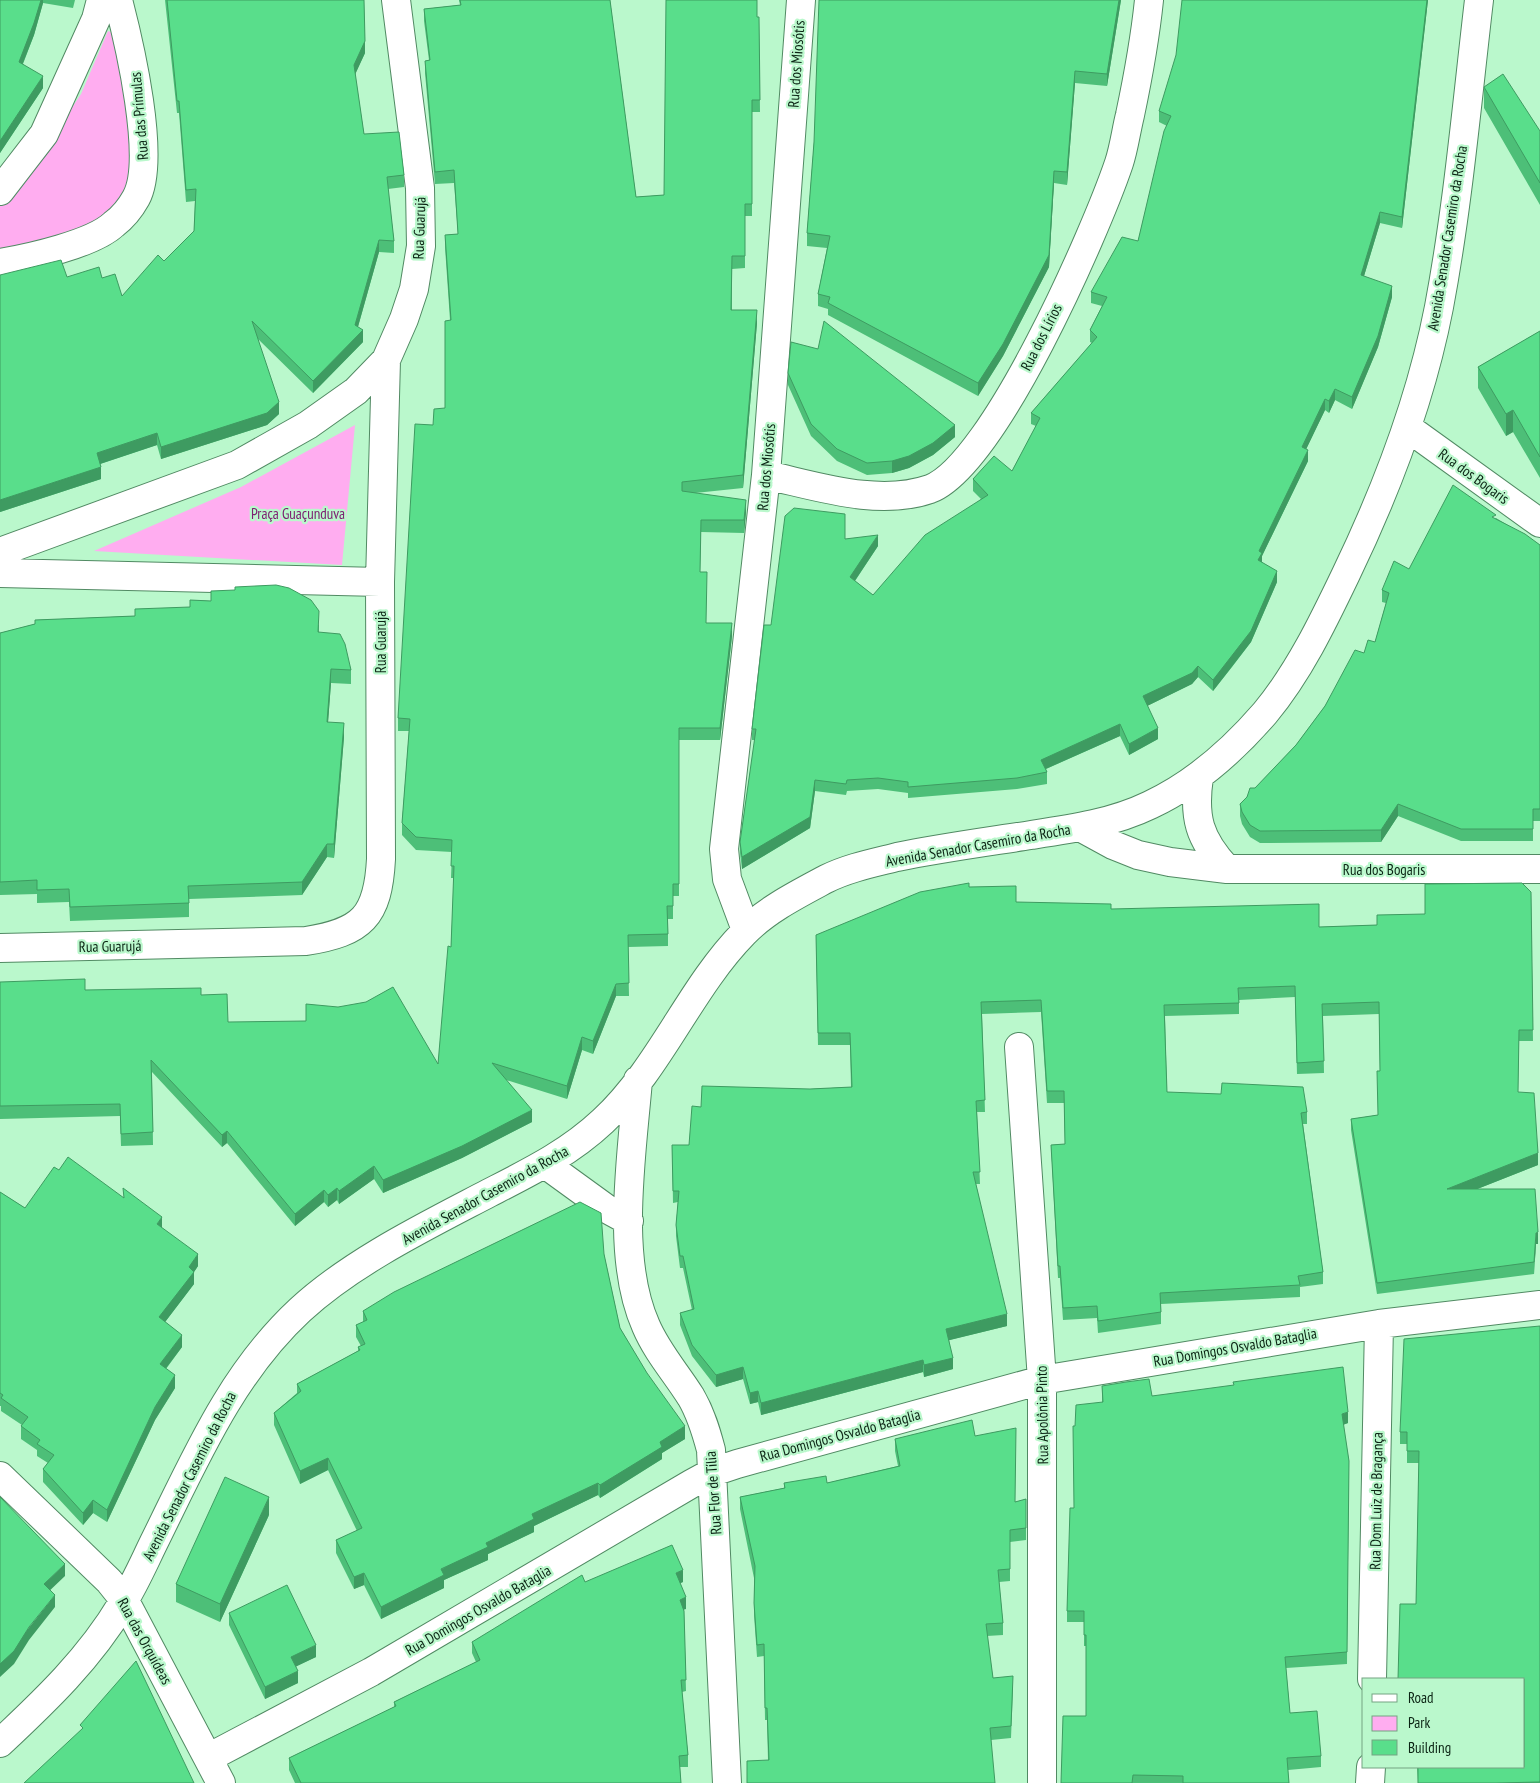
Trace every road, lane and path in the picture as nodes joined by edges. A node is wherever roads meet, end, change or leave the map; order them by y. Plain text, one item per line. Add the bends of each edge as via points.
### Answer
1 (101, 0) edge
2 (118, 0) edge
3 (396, 0) edge
4 (801, 0) edge
5 (1150, 0) edge
6 (1479, 0) edge
7 (0, 191) edge
8 (0, 263) edge
9 (386, 360) junction
10 (1408, 428) junction
11 (766, 474) junction
12 (1540, 523) edge
13 (0, 552) edge
14 (0, 573) edge
15 (380, 582) junction
16 (1199, 777) junction
17 (1080, 827) junction
18 (1227, 869) junction
19 (1540, 869) edge
20 (746, 930) junction
21 (0, 948) edge
22 (1019, 1047) dead end
23 (638, 1080) junction
24 (545, 1164) junction
25 (629, 1221) junction
26 (1540, 1305) edge
27 (1379, 1324) junction
28 (1042, 1380) junction
29 (713, 1472) junction
30 (0, 1476) edge
31 (125, 1601) junction
32 (1372, 1678) edge
33 (0, 1743) edge
34 (208, 1758) junction
35 (1370, 1768) edge
36 (221, 1783) edge
37 (727, 1783) edge
38 (1042, 1783) edge
39 (1370, 1783) edge

1 - 7 street via 96,19 44,134
2 - 8 street, Rua das Prímulas via 134,60 143,145 143,174 137,197 114,225 96,235
3 - 9 street, Rua Guarujá via 420,188 421,246 414,289
4 - 11 street, Rua dos Miosótis
5 - 11 street, Rua dos Lírios via 1144,52 1119,162 1077,267 1012,394 956,471 930,488 880,495 846,492
6 - 10 street, Avenida Senador Casemiro da Rocha via 1439,310
9 - 13 street via 356,391 308,425 237,465
9 - 15 street, Rua Guarujá
10 - 12 street, Rua dos Bogaris
10 - 16 street, Avenida Senador Casemiro da Rocha via 1368,529 1301,661 1269,708 1241,740
11 - 20 street, Rua dos Miosótis via 724,849 727,879
14 - 15 street
15 - 21 street, Rua Guarujá via 380,885 375,901 362,921 331,937 306,941
16 - 17 street, Avenida Senador Casemiro da Rocha via 1154,804
16 - 18 street via 1196,799 1200,830
17 - 18 street, Rua dos Bogaris via 1138,855
17 - 20 street, Avenida Senador Casemiro da Rocha via 929,850 870,863 834,875
18 - 19 street, Rua dos Bogaris
20 - 23 street, Avenida Senador Casemiro da Rocha
22 - 28 street, Rua Apolônia Pinto
23 - 24 street, Avenida Senador Casemiro da Rocha via 620,1105 600,1124
23 - 25 street, Rua Flor de Tília
24 - 25 street
24 - 31 street, Avenida Senador Casemiro da Rocha via 390,1248 333,1283 301,1309 244,1373 226,1399
25 - 29 street, Rua Flor de Tília via 635,1292 645,1324 656,1348 700,1414 711,1450
26 - 27 street, Rua Domingos Osvaldo Bataglia
27 - 28 street, Rua Domingos Osvaldo Bataglia
27 - 32 street, Rua Dom Luiz de Bragança
28 - 29 street, Rua Domingos Osvaldo Bataglia
28 - 38 street, Rua Apolônia Pinto
29 - 34 street, Rua Domingos Osvaldo Bataglia via 371,1672
29 - 37 street, Rua Flor de Tília
30 - 31 street, Rua das Orquídeas via 109,1581
31 - 33 street, Avenida Senador Casemiro da Rocha via 95,1646
31 - 34 street, Rua das Orquídeas
34 - 36 street, Rua das Orquídeas
35 - 39 street

